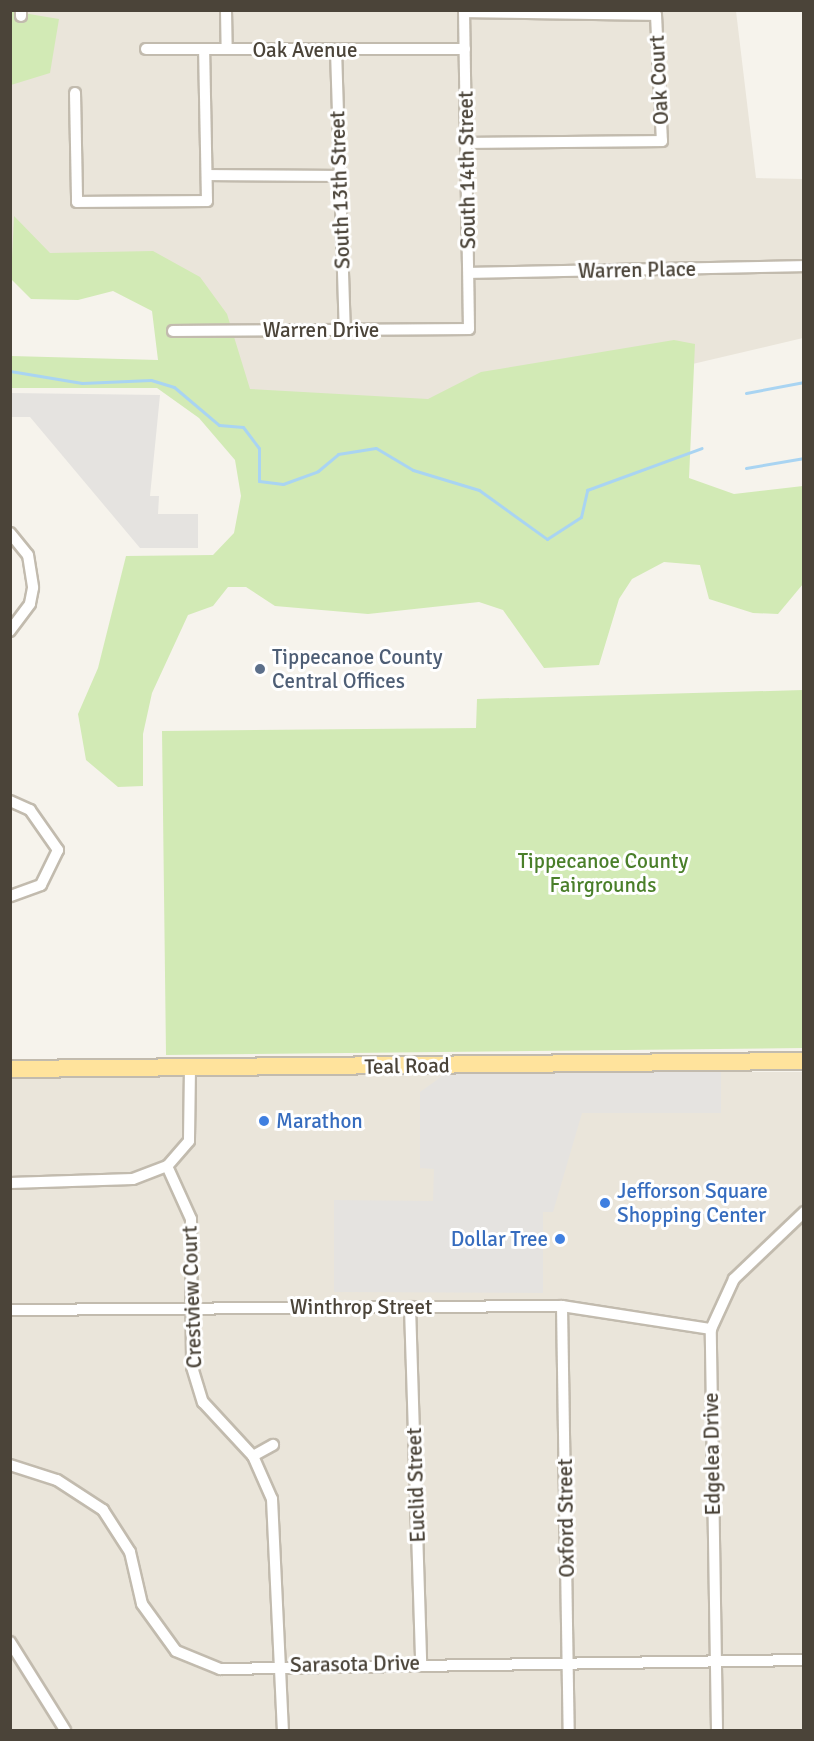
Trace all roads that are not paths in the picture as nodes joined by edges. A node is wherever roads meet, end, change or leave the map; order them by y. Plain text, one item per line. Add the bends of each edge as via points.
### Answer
1 (226, 10) edge
2 (464, 11) edge
3 (146, 49) dead end
4 (204, 49) junction
5 (227, 49) junction
6 (465, 49) junction
7 (336, 50) junction
8 (75, 93) dead end
9 (466, 143) junction
10 (207, 175) junction
11 (340, 176) junction
12 (804, 266) edge
13 (470, 273) junction
14 (345, 329) junction
15 (469, 329) joint
16 (172, 331) dead end
17 (10, 533) edge
18 (10, 631) edge
19 (10, 801) edge
20 (10, 896) edge
21 (804, 1061) edge
22 (190, 1068) junction
23 (10, 1070) edge
24 (167, 1166) junction
25 (10, 1183) edge
26 (804, 1212) edge
27 (192, 1306) junction
28 (562, 1306) junction
29 (410, 1307) junction
30 (10, 1310) edge
31 (711, 1329) junction
32 (273, 1445) dead end
33 (253, 1456) junction
34 (10, 1465) edge
35 (10, 1642) edge
36 (716, 1660) junction
37 (804, 1660) edge
38 (568, 1662) junction
39 (422, 1664) junction
40 (282, 1665) junction
41 (64, 1731) edge
42 (283, 1731) edge
43 (569, 1731) edge
44 (717, 1731) edge

1 - 5 street
2 - 6 street, South 14th Street
2 - 9 street, Oak Court via 656,15 662,141
3 - 4 street, Oak Avenue
4 - 5 street, Oak Avenue
4 - 10 street
5 - 7 street, Oak Avenue
6 - 7 street, Oak Avenue
6 - 9 street, South 14th Street
7 - 11 street, South 13th Street
8 - 10 street via 77,202 207,201
9 - 13 street, South 14th Street
10 - 11 street
11 - 14 street, South 13th Street
12 - 13 street, Warren Place
13 - 15 street, South 14th Street
14 - 15 street, Warren Drive
14 - 16 street, Warren Drive
17 - 18 street via 28,555 33,588 30,604
19 - 20 street via 30,810 57,850 41,885
21 - 22 main road, Teal Road
22 - 23 main road, Teal Road
22 - 24 street via 189,1141
24 - 25 street via 133,1179
24 - 27 street, Crestview Court via 191,1219
26 - 31 street, Edgelea Drive via 734,1279
27 - 29 street, Winthrop Street
27 - 30 street, Winthrop Street
27 - 33 street, Crestview Court via 196,1385 203,1402
28 - 29 street, Winthrop Street
28 - 31 street, Winthrop Street
28 - 38 street, Oxford Street
29 - 39 street, Euclid Street
31 - 36 street, Edgelea Drive
32 - 33 street
33 - 40 street, Crestview Court via 272,1499 277,1530
34 - 40 street, Sarasota Drive via 57,1480 103,1510 130,1552 142,1604 176,1651 220,1669
35 - 41 street
36 - 37 street, Sarasota Drive
36 - 38 street, Sarasota Drive
36 - 44 street, Edgelea Drive
38 - 39 street, Sarasota Drive
38 - 43 street, Oxford Street
39 - 40 street, Sarasota Drive
40 - 42 street, Crestview Court

